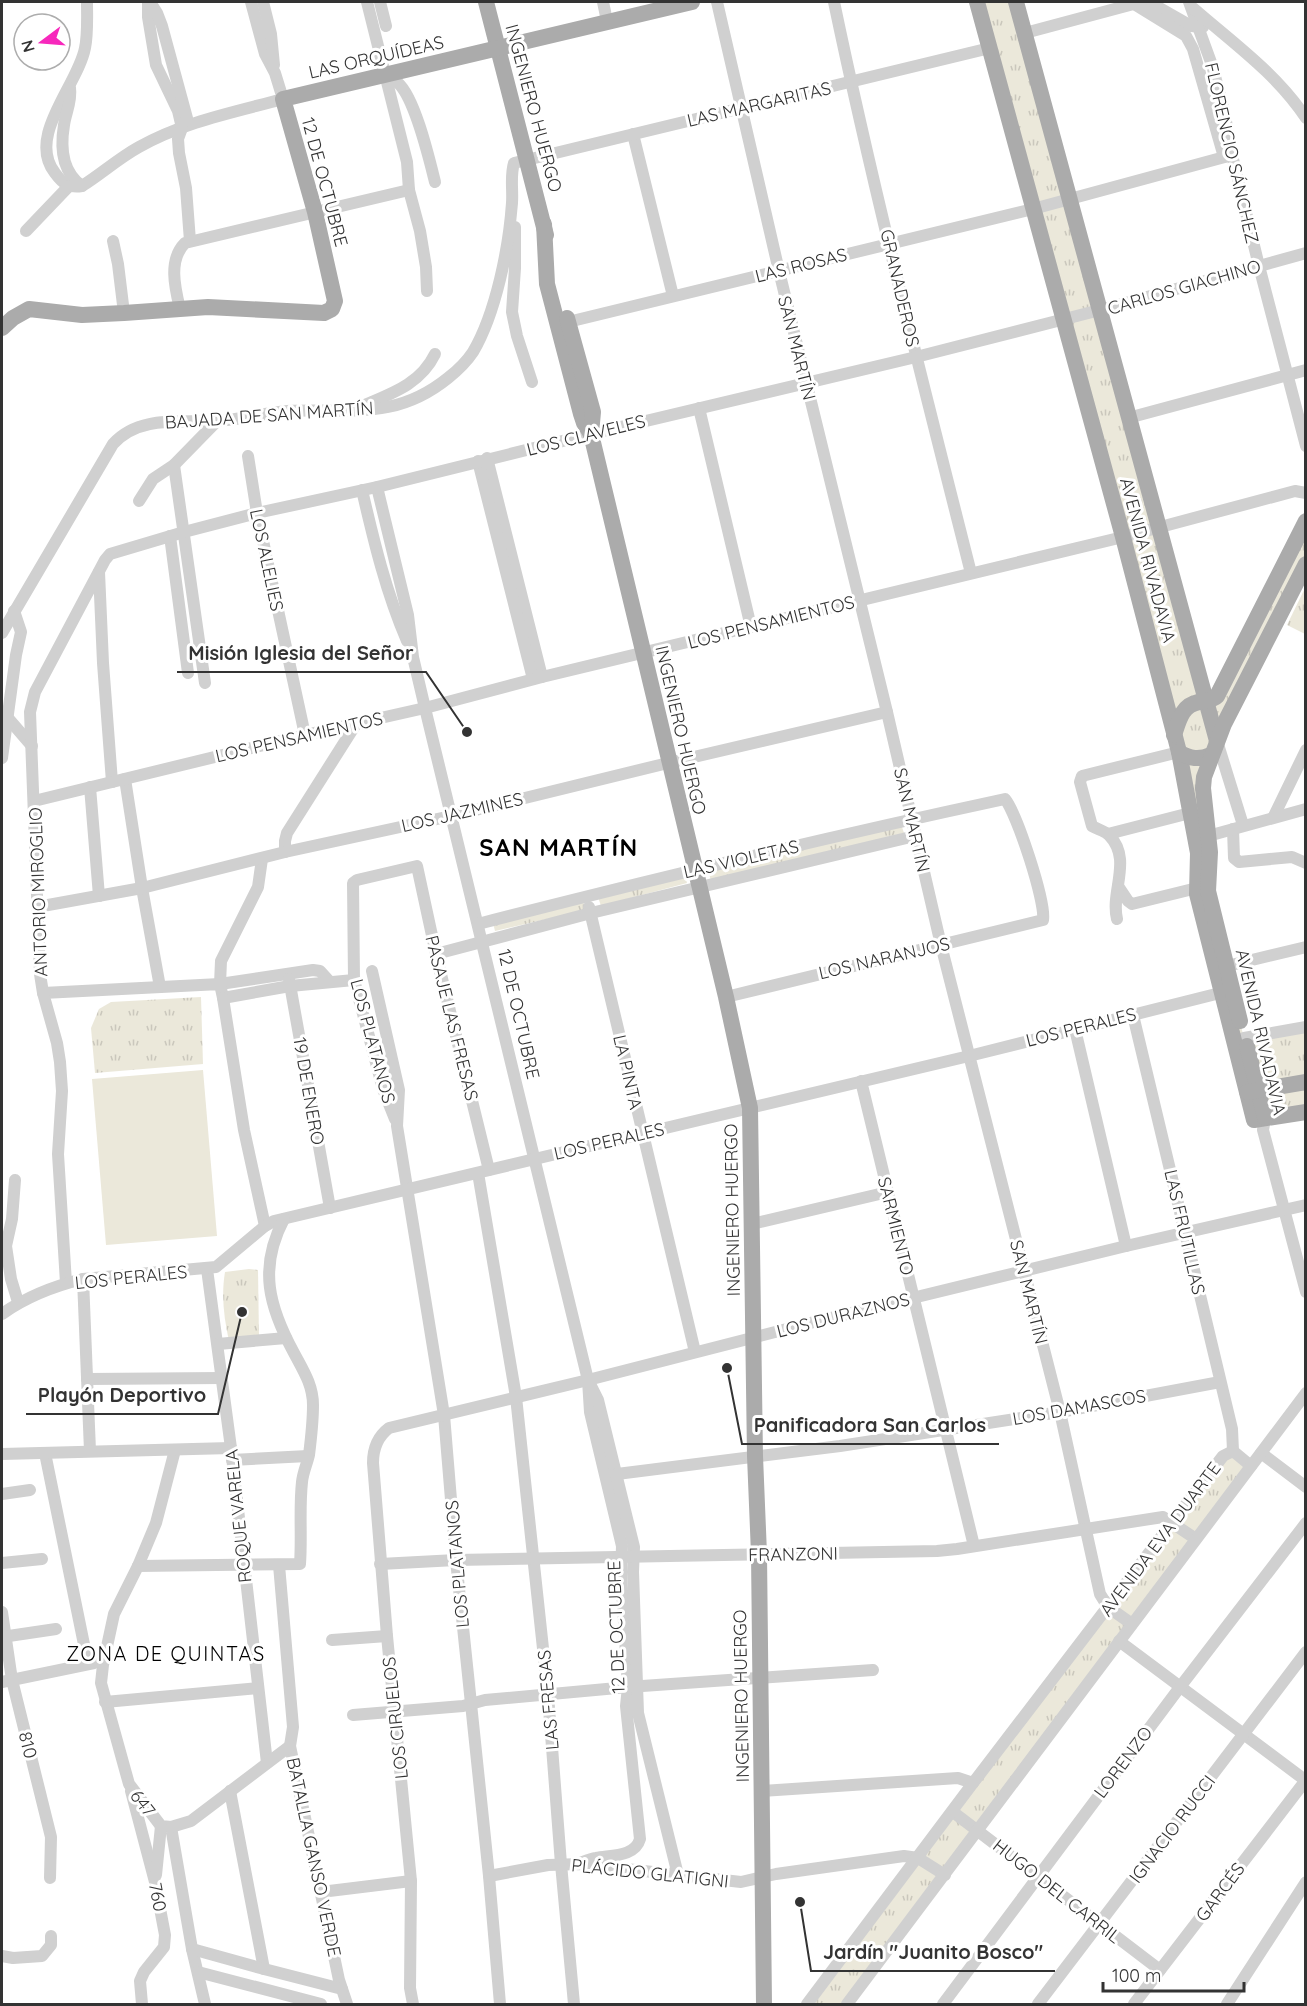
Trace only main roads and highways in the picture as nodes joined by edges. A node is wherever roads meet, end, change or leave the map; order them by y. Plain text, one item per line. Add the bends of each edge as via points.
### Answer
1 (486, 2) edge
2 (692, 2) edge
3 (977, 2) edge
4 (1016, 2) edge
5 (497, 49) junction
6 (283, 99) joint
7 (544, 225) junction
8 (2, 328) edge
9 (591, 434) junction
10 (1305, 521) edge
11 (1305, 564) edge
12 (1205, 701) junction
13 (1174, 735) junction
14 (1214, 748) junction
15 (1179, 752) junction
16 (1227, 991) junction
17 (1252, 1069) junction
18 (1305, 1082) edge
19 (1282, 1086) junction
20 (1252, 1091) junction
21 (1305, 1112) edge
22 (764, 2004) edge

1 - 5 main road, INGENIERO HUERGO
2 - 5 main road, LAS ORQUÍDEAS
3 - 13 main road, AVENIDA RIVADAVIA
4 - 12 main road, AVENIDA RIVADAVIA
5 - 6 main road, LAS ORQUÍDEAS
5 - 7 main road, INGENIERO HUERGO via 521,161
6 - 8 main road, 12 DE OCTUBRE via 315,212 335,301 332,309 324,313 208,307 82,315 29,309
7 - 9 main road, INGENIERO HUERGO via 593,412
7 - 9 main road, INGENIERO HUERGO via 547,284 581,414
9 - 22 main road, INGENIERO HUERGO via 750,1108
10 - 12 main road via 1217,696
11 - 14 main road
12 - 13 main road via 1195,702 1182,712
12 - 14 main road, AVENIDA RIVADAVIA
13 - 15 main road, AVENIDA RIVADAVIA
14 - 15 main road via 1194,759
14 - 16 main road, AVENIDA RIVADAVIA via 1203,788 1211,866 1208,891 1227,966
15 - 16 main road, AVENIDA RIVADAVIA via 1198,853 1198,903
16 - 17 main road, AVENIDA RIVADAVIA
16 - 20 main road, AVENIDA RIVADAVIA
17 - 19 main road via 1261,1078
17 - 20 main road, AVENIDA RIVADAVIA
18 - 19 main road
19 - 20 main road
20 - 21 main road, AVENIDA RIVADAVIA via 1261,1123

